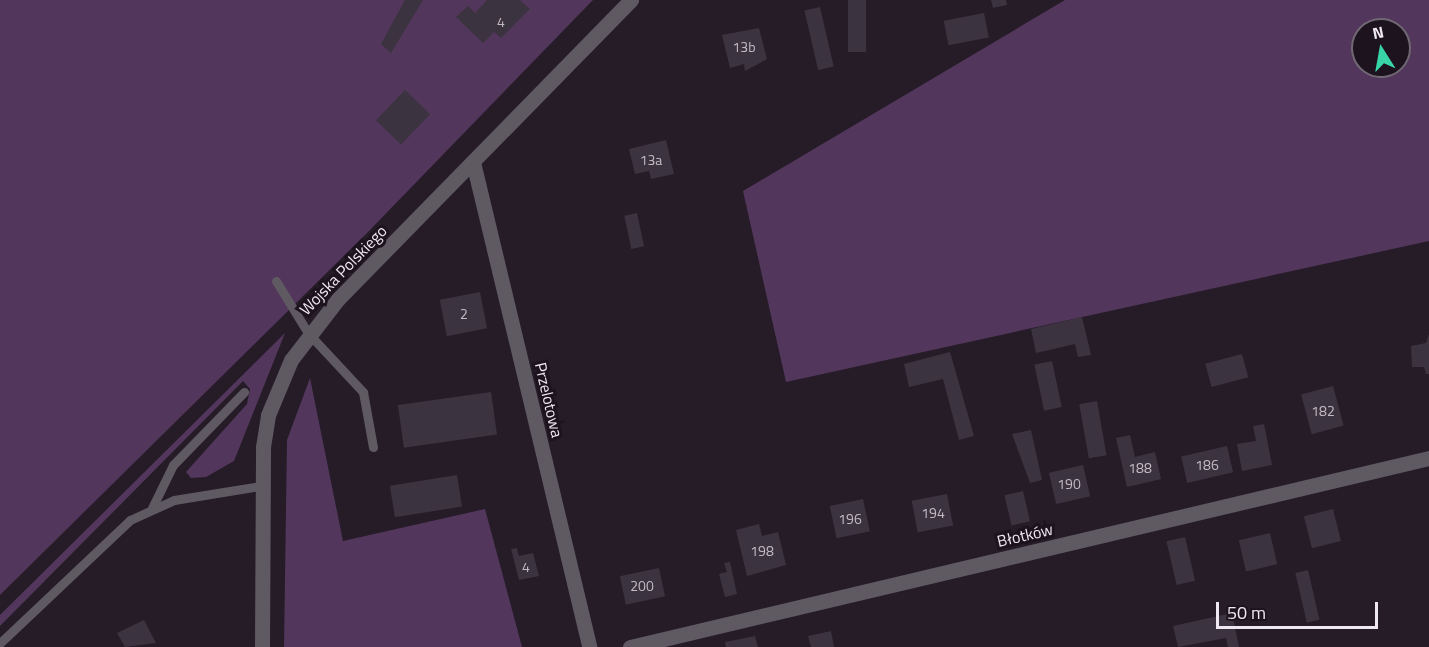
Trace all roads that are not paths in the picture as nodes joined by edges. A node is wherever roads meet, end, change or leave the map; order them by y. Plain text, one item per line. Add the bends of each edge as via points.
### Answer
1 (631, 0) edge
2 (473, 162) junction
3 (276, 281) dead end
4 (308, 333) junction
5 (244, 392) dead end
6 (373, 447) dead end
7 (1429, 458) edge
8 (260, 486) junction
9 (152, 508) junction
10 (0, 643) edge
11 (262, 647) edge
12 (590, 647) edge
13 (630, 647) edge

1 - 2 street, Wojska Polskiego
2 - 4 street, Wojska Polskiego
2 - 12 street, Przelotowa
3 - 4 lane
4 - 6 lane via 363,392
4 - 8 street, Wojska Polskiego via 278,385 268,415
5 - 9 lane via 173,465
7 - 13 street, Błotków
8 - 9 lane
8 - 11 street, Wojska Polskiego
9 - 10 lane via 111,534

